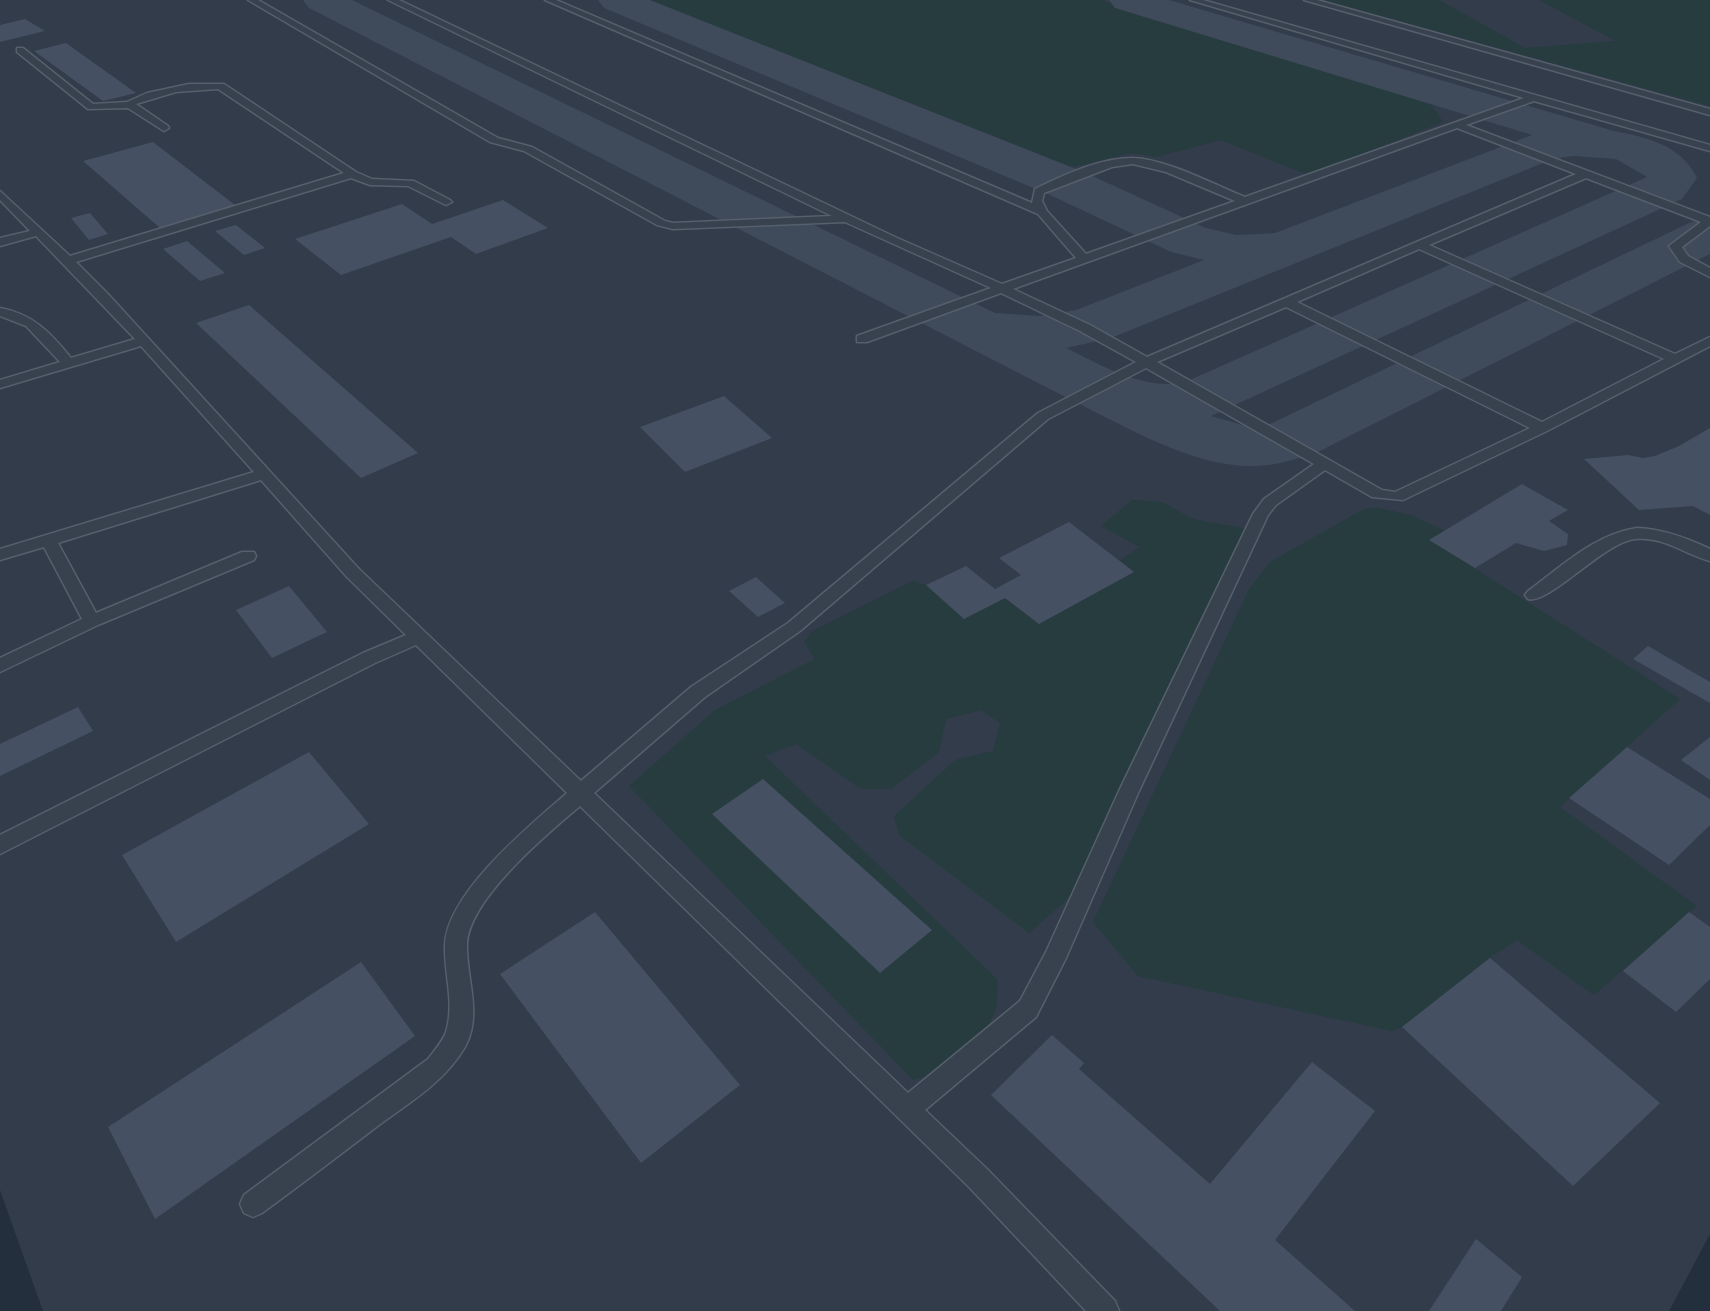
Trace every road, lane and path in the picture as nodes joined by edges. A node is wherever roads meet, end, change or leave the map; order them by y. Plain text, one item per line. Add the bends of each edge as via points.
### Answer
1 (392, 0) edge
2 (549, 0) edge
3 (1194, 0) edge
4 (1308, 0) edge
5 (258, 1) edge
6 (20, 50) dead end
7 (1532, 98) junction
8 (130, 105) junction
9 (1710, 112) edge
10 (1457, 125) junction
11 (164, 128) dead end
12 (1710, 148) edge
13 (352, 174) junction
14 (1586, 174) junction
15 (0, 194) edge
16 (446, 202) dead end
17 (1246, 202) junction
18 (1042, 212) junction
19 (848, 219) junction
20 (1710, 221) edge
21 (39, 232) junction
22 (0, 242) edge
23 (1419, 245) junction
24 (1084, 260) junction
25 (67, 261) junction
26 (1710, 273) edge
27 (1005, 290) junction
28 (1287, 302) junction
29 (0, 312) edge
30 (862, 339) dead end
31 (143, 341) junction
32 (1710, 341) edge
33 (1675, 359) junction
34 (1146, 362) junction
35 (68, 363) junction
36 (0, 384) edge
37 (1542, 428) junction
38 (1323, 464) junction
39 (264, 474) junction
40 (48, 540) junction
41 (0, 555) edge
42 (248, 556) dead end
43 (1710, 556) edge
44 (1534, 595) dead end
45 (92, 621) junction
46 (418, 637) junction
47 (0, 666) edge
48 (582, 795) junction
49 (0, 845) edge
50 (906, 1109) junction
51 (253, 1204) dead end
52 (1105, 1311) edge

1 - 19 lane
2 - 18 lane
3 - 7 lane
4 - 9 lane
5 - 19 lane via 494,140 528,149 660,223 673,226
6 - 8 lane via 91,107
7 - 10 lane
7 - 12 lane
8 - 11 lane
8 - 13 lane via 189,87 221,86
10 - 14 lane
10 - 17 lane
13 - 16 lane via 370,182 410,183
13 - 25 lane
14 - 20 lane
14 - 23 lane
15 - 21 lane
17 - 18 lane via 1158,165 1122,162 1043,188 1036,195
17 - 24 lane
18 - 24 lane
19 - 27 lane
20 - 26 lane via 1675,246 1684,259
21 - 22 lane
21 - 25 lane
23 - 28 lane
23 - 33 lane
24 - 27 lane
25 - 31 lane
27 - 30 lane
27 - 34 lane
28 - 34 lane
28 - 37 lane
29 - 35 lane via 14,313 45,334
31 - 35 lane
31 - 39 lane
32 - 33 lane
33 - 37 lane
34 - 38 lane
34 - 48 lane via 1043,416 794,627 698,692
35 - 36 lane
37 - 38 lane via 1397,497 1378,494
38 - 50 lane via 1270,502 1261,514 1028,1009
39 - 40 lane
39 - 46 lane via 353,573
40 - 41 lane
40 - 45 lane
42 - 45 lane
43 - 44 lane via 1656,535 1626,535
45 - 47 lane
46 - 48 lane
46 - 49 lane via 369,658
48 - 50 lane
48 - 51 lane via 530,837 490,879 463,918 456,943 462,1010 457,1038 437,1067
50 - 52 lane

